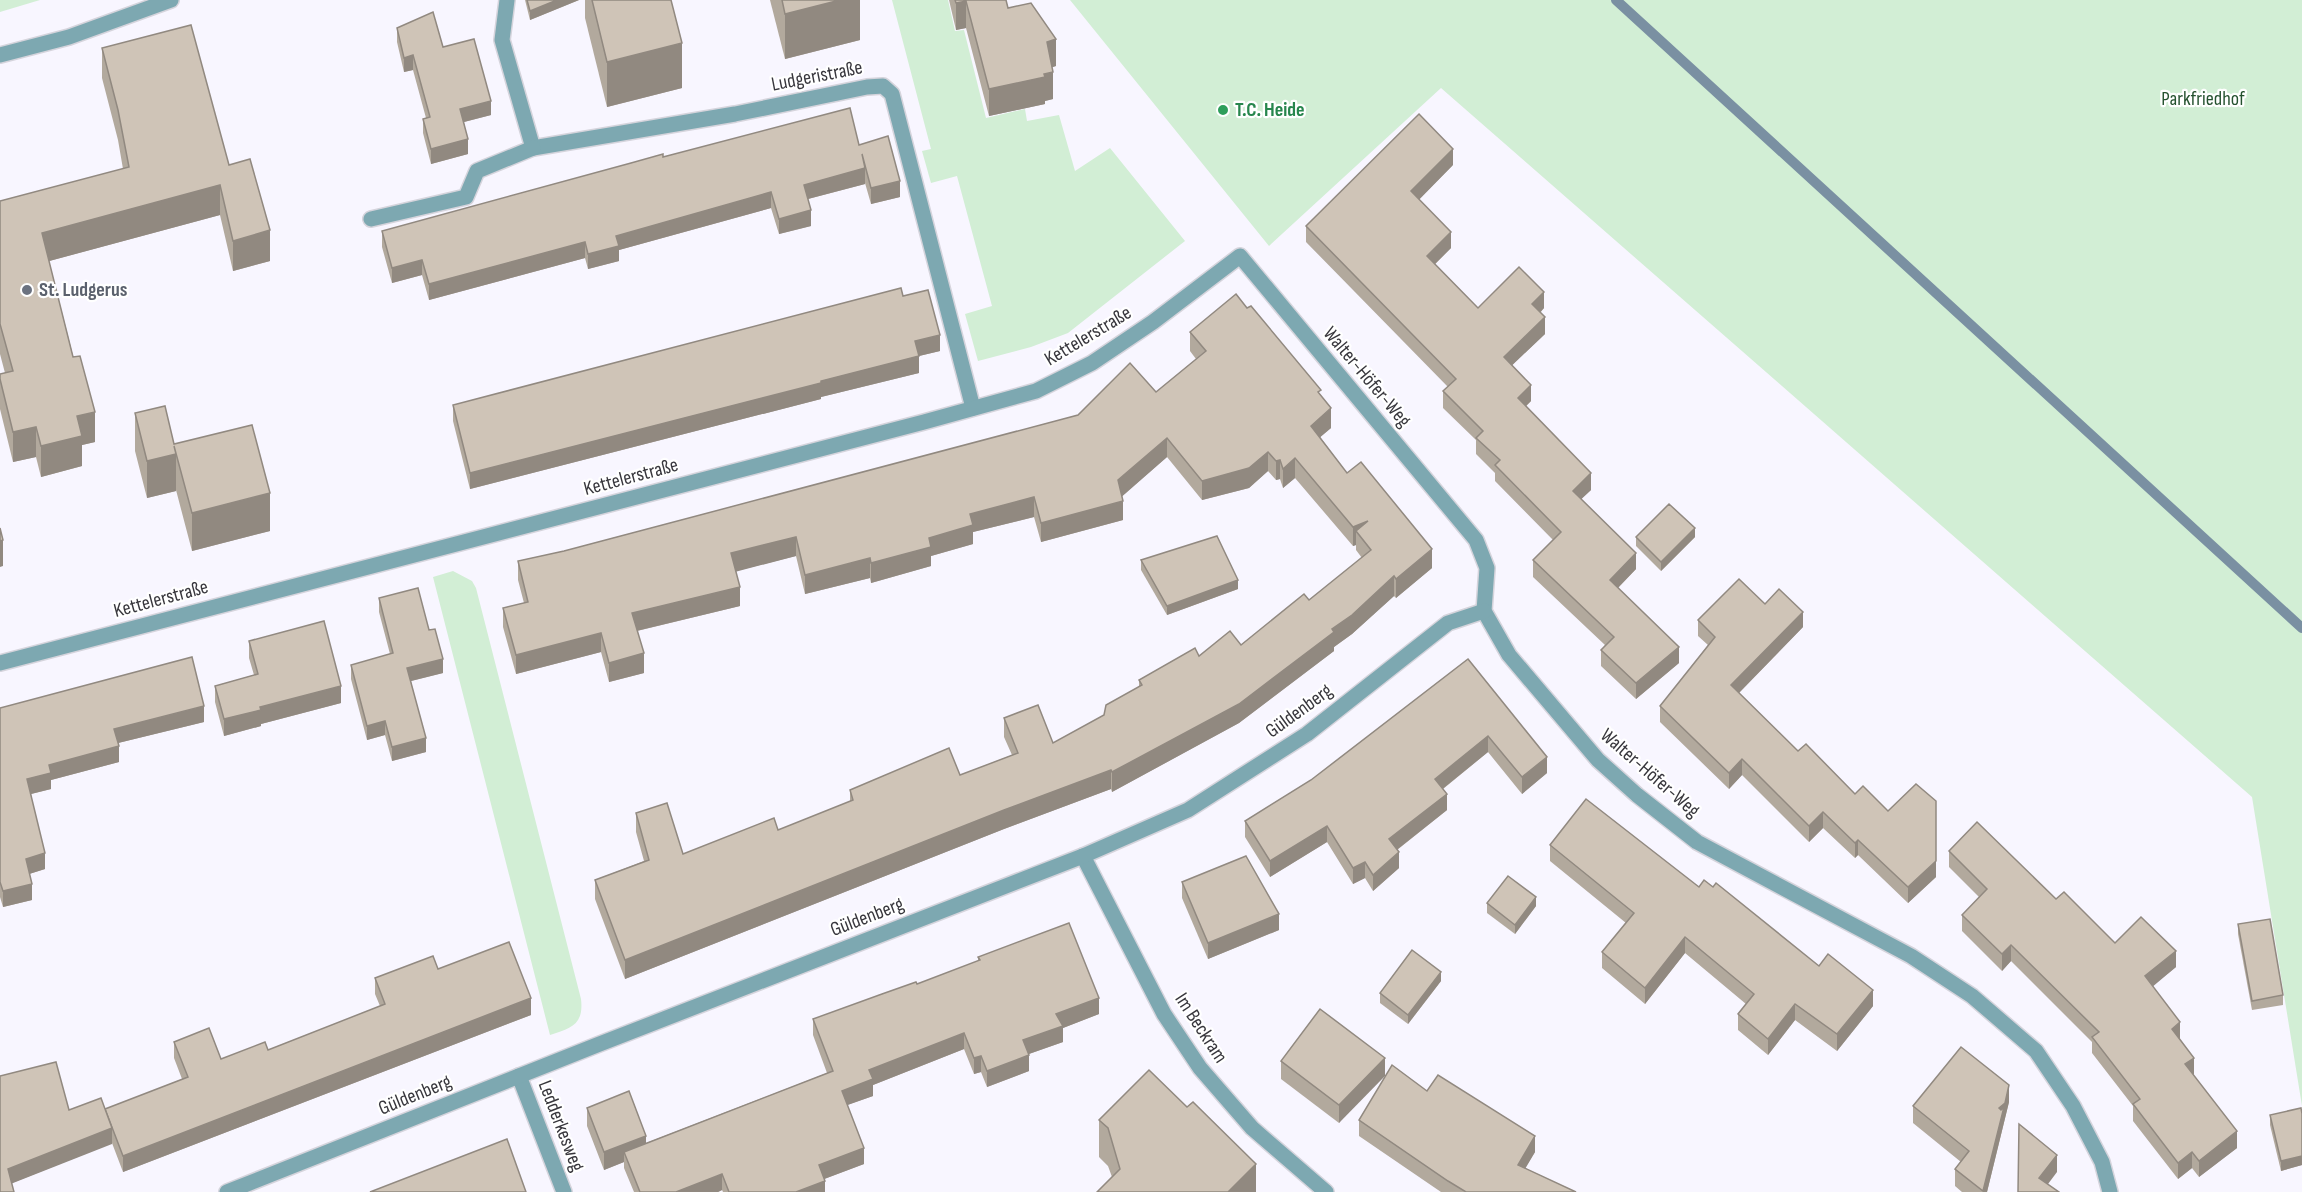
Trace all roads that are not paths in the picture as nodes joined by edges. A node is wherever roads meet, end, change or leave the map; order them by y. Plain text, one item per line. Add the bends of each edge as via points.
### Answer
1 (171, 0) edge
2 (507, 0) edge
3 (0, 55) edge
4 (533, 148) junction
5 (371, 219) dead end
6 (1240, 256) joint
7 (973, 408) junction
8 (1484, 611) junction
9 (0, 663) edge
10 (1083, 856) junction
11 (519, 1076) junction
12 (227, 1192) edge
13 (564, 1192) edge
14 (1326, 1192) edge
15 (2109, 1192) edge

1 - 3 street via 69,37
2 - 4 street via 502,40
4 - 5 street, Ludgeristraße via 477,171 466,197
4 - 7 street, Ludgeristraße via 883,86 892,94
6 - 7 street, Kettelerstraße via 1092,363 1036,391
6 - 8 street, Walter-Höfer-Weg via 1476,540 1487,568
7 - 9 street, Kettelerstraße
8 - 10 street, Güldenberg via 1448,623 1307,734 1188,810
8 - 15 street, Walter-Höfer-Weg via 1509,655 1598,760 1636,795 1697,842 1911,956 1964,990 2036,1051 2073,1106 2102,1162
10 - 11 street, Güldenberg
10 - 14 street, Im Beckram via 1164,1014 1200,1068 1252,1128
11 - 12 street, Güldenberg
11 - 13 street, Ledderkesweg

